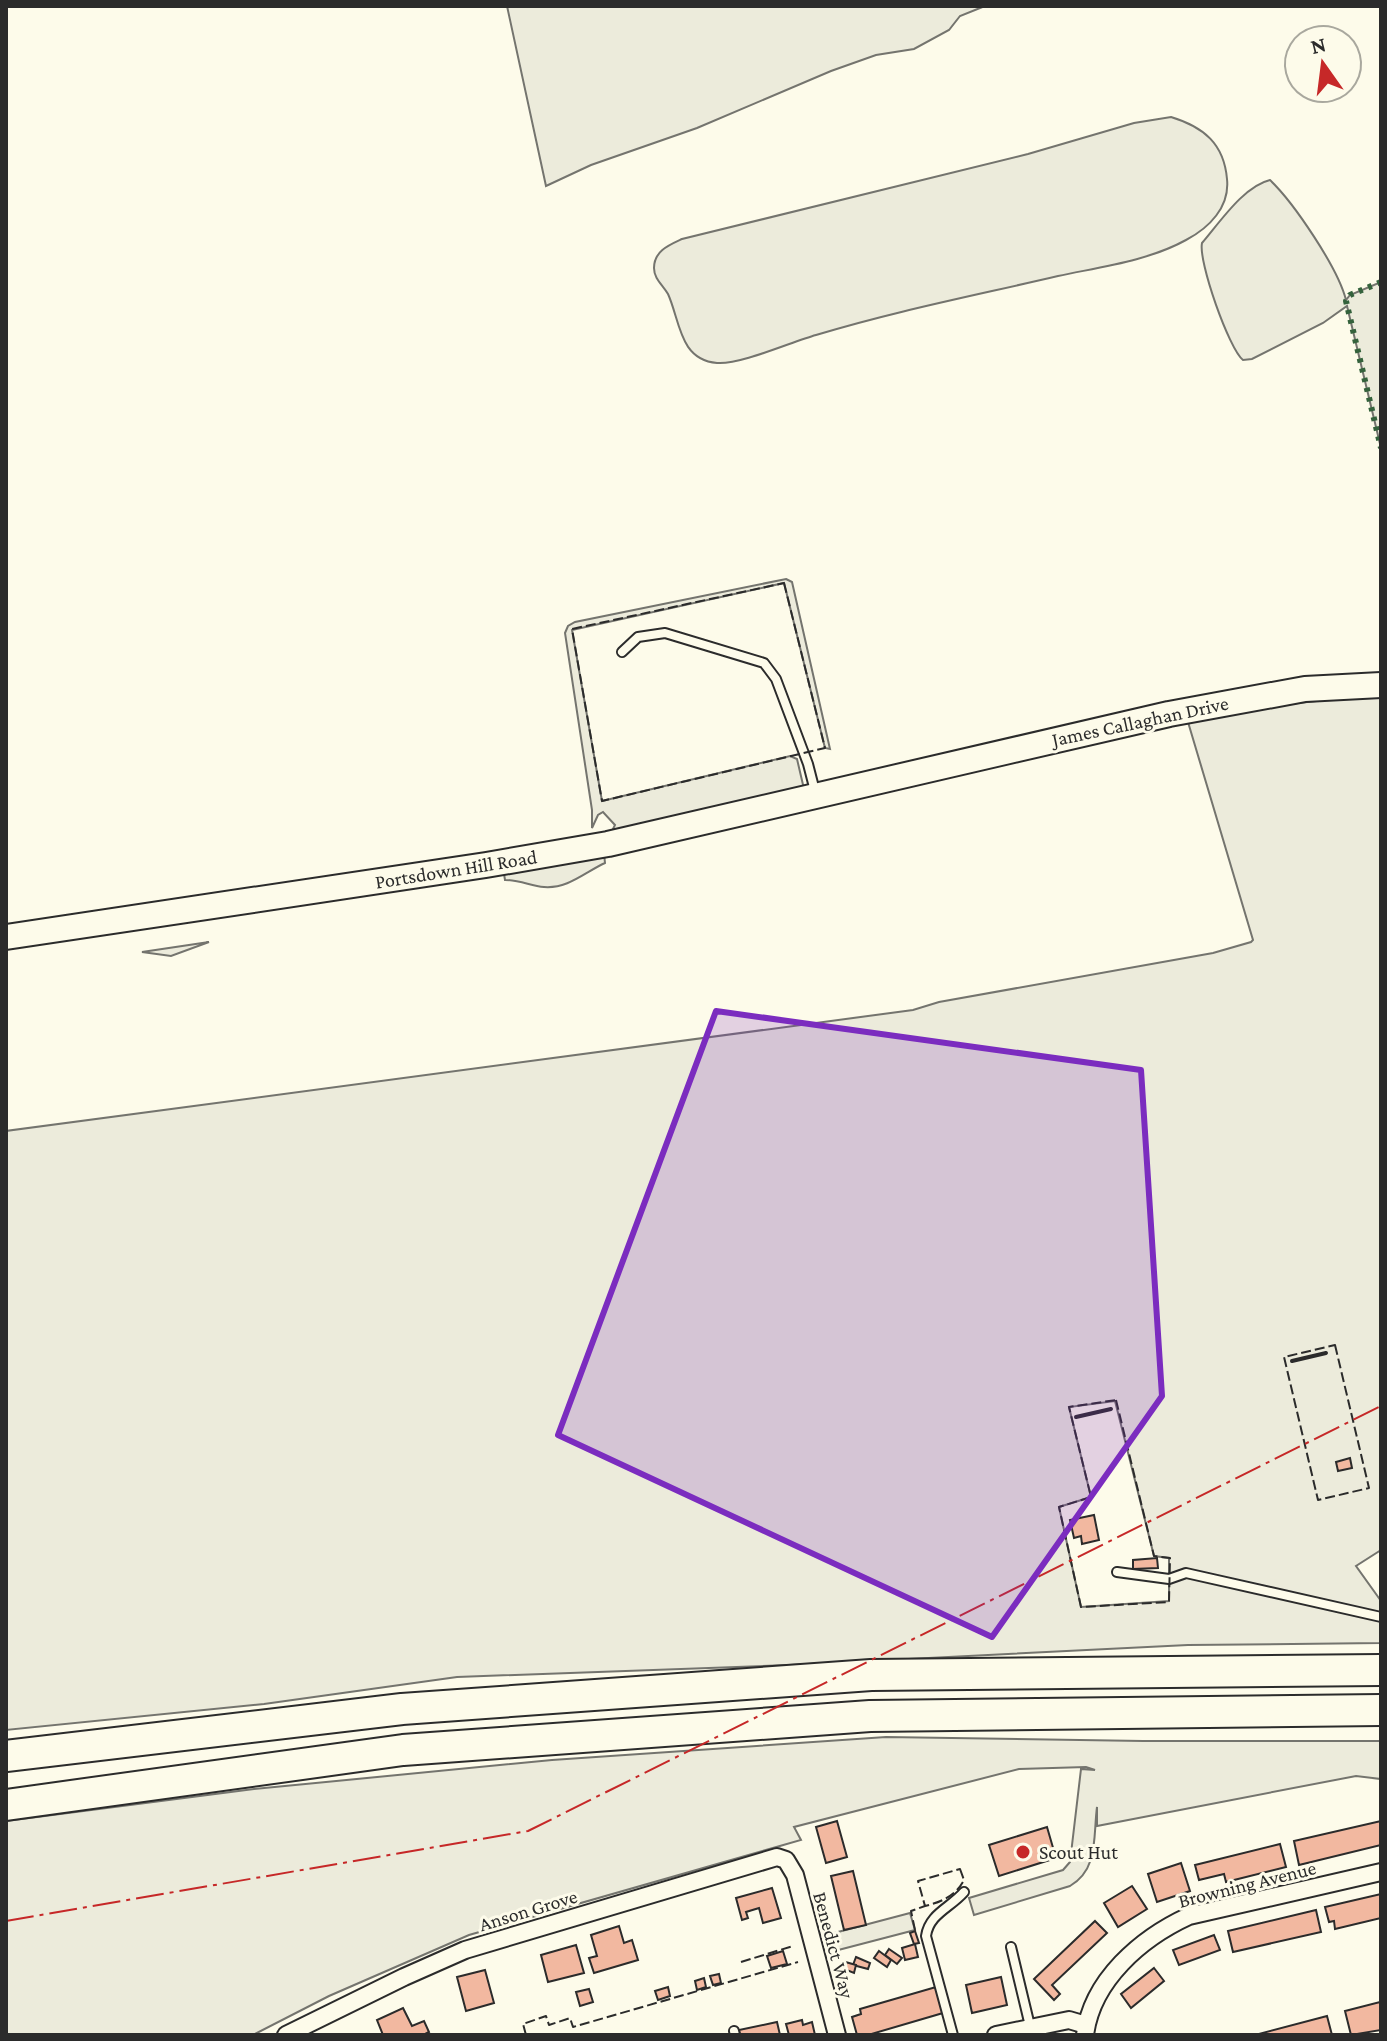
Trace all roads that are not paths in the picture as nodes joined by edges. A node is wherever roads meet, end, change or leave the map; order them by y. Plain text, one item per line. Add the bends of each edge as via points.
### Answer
1 (622, 652) dead end
2 (1381, 685) edge
3 (901, 776) joint
4 (816, 796) junction
5 (6, 937) edge
6 (1117, 1572) dead end
7 (1381, 1617) edge
8 (1381, 1670) edge
9 (1381, 1710) edge
10 (6, 1756) edge
11 (6, 1805) edge
12 (790, 1865) joint
13 (1381, 1872) edge
14 (964, 1892) dead end
15 (1011, 1947) dead end
16 (1030, 2026) junction
17 (1085, 2030) edge
18 (286, 2035) edge
19 (837, 2035) edge
20 (953, 2035) edge
21 (996, 2035) edge

1 - 4 lane via 638,637 665,633 764,663 776,679
2 - 3 street, James Callaghan Drive via 1242,699
3 - 4 street, Portsdown Hill Road
4 - 5 street, Portsdown Hill Road via 608,844
6 - 7 lane via 1169,1579 1186,1573
8 - 10 highway via 871,1675 402,1709
9 - 11 highway via 870,1716 403,1750
12 - 18 street, Anson Grove via 777,1857 465,1950
12 - 19 street, Benedict Way
13 - 17 street, Browning Avenue via 1173,1924 1143,1943 1115,1971
14 - 20 lane via 933,1917 926,1936
15 - 16 lane
16 - 17 street via 1069,2020
16 - 21 street

